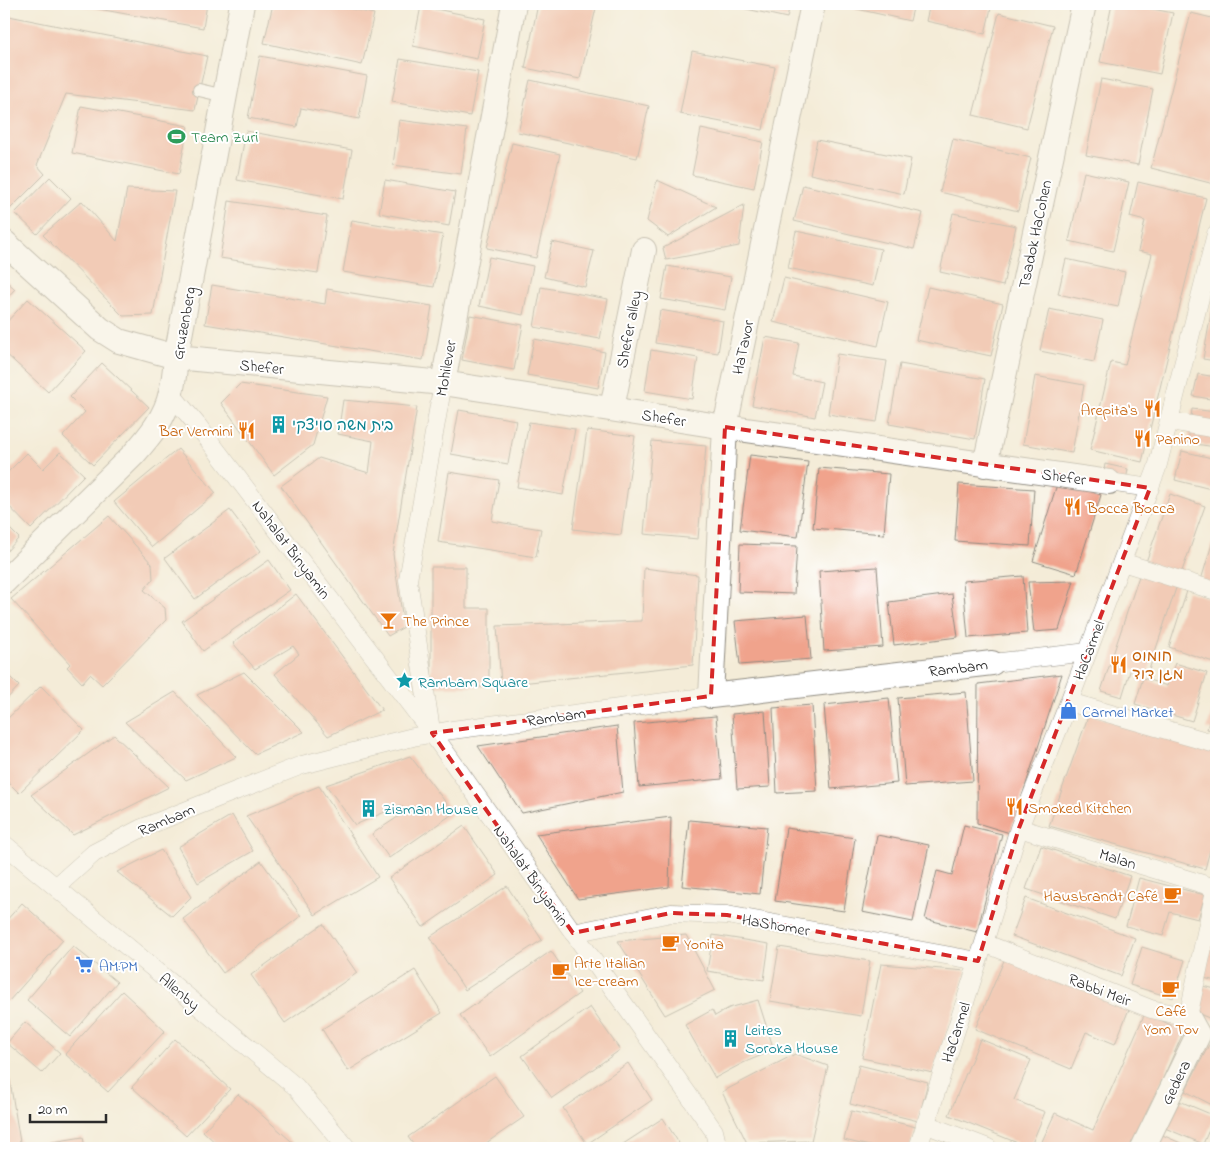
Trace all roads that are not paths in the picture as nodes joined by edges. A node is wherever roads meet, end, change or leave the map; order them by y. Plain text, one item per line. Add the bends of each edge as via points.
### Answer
1 (242, 4) edge
2 (514, 4) edge
3 (813, 4) edge
4 (1084, 4) edge
5 (199, 90) dead end
6 (225, 96) junction
7 (1216, 234) edge
8 (4, 242) edge
9 (644, 250) dead end
10 (1208, 298) edge
11 (176, 357) junction
12 (443, 383) junction
13 (171, 394) junction
14 (612, 408) junction
15 (1169, 421) junction
16 (725, 427) junction
17 (1216, 429) edge
18 (985, 465) junction
19 (1109, 482) joint
20 (1150, 488) junction
21 (1122, 562) junction
22 (4, 582) edge
23 (1216, 591) edge
24 (1088, 652) junction
25 (992, 663) joint
26 (711, 696) junction
27 (1069, 702) junction
28 (432, 734) junction
29 (1216, 744) edge
30 (1019, 828) junction
31 (4, 844) edge
32 (56, 887) junction
33 (1216, 887) edge
34 (573, 933) junction
35 (984, 943) junction
36 (978, 961) junction
37 (1188, 1017) junction
38 (1216, 1030) edge
39 (925, 1124) junction
40 (347, 1148) edge
41 (718, 1148) edge
42 (918, 1148) edge
43 (988, 1148) edge
44 (1143, 1148) edge

1 - 6 street, Gruzenberg
2 - 12 street, Mohilever
3 - 16 street, HaTavor
4 - 18 street, Tsadok HaCohen
5 - 6 lane
6 - 11 street, Gruzenberg
7 - 10 street, HaCarmel
8 - 11 street via 100,329 120,341
9 - 14 street, Shefer alley
10 - 15 street, HaCarmel
11 - 12 street, Shefer
11 - 13 street, Gruzenberg
12 - 14 street, Shefer
12 - 28 street, Mohilever via 408,580
13 - 22 street, Gruzenberg via 163,414 144,443
13 - 28 street, Nahalat Binyamin
14 - 16 street, Shefer
15 - 17 street
15 - 20 street, HaCarmel
16 - 18 street, Shefer
16 - 26 street, HaTavor
18 - 19 street, Shefer
19 - 20 street, Shefer
20 - 21 street, HaCarmel
21 - 23 street
21 - 24 street, HaCarmel
24 - 25 street, Rambam
24 - 27 street, HaCarmel
25 - 26 street, Rambam
26 - 28 street, Rambam
27 - 29 street
27 - 30 street, HaCarmel
28 - 32 street, Rambam via 302,765 220,796 142,828 94,853
28 - 34 street, Nahalat Binyamin
30 - 33 street, Malan
30 - 35 street, HaCarmel
31 - 32 street, Allenby
32 - 40 street, Allenby via 296,1087
33 - 37 street
34 - 36 street, HaShomer via 671,913 728,915
34 - 41 street, Nahalat Binyamin via 714,1130
35 - 36 street, HaCarmel
35 - 37 street, Rabbi Meir via 1151,1008
36 - 39 street, HaCarmel
37 - 38 street, Rabbi Meir
37 - 44 street, Gedera via 1198,1035
39 - 42 street, HaCarmel
39 - 43 street

